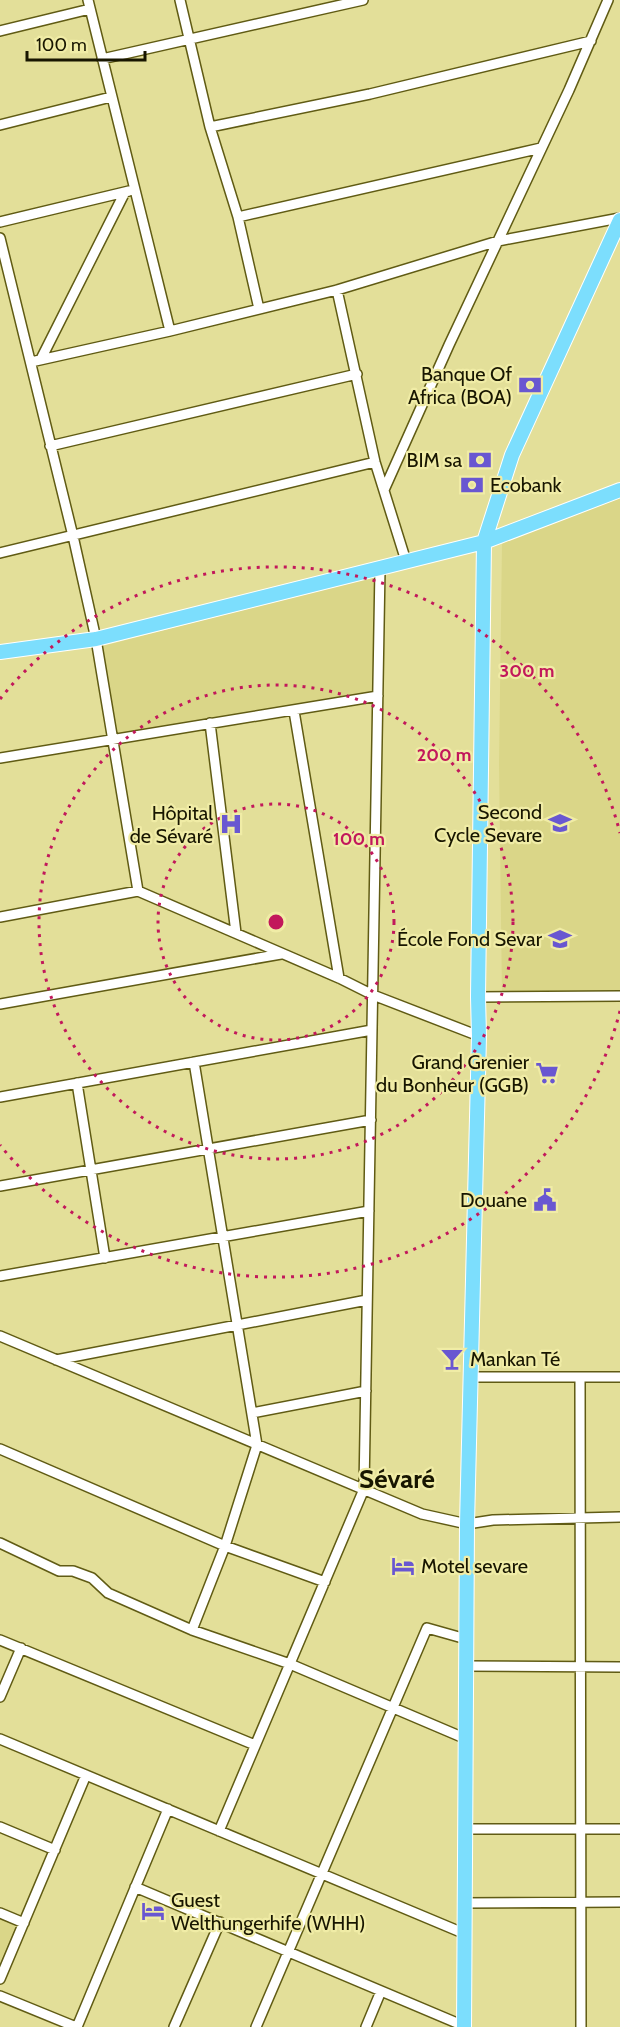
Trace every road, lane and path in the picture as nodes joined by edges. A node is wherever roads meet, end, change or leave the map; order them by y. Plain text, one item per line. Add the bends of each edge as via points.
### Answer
1 (180, 0) edge
2 (363, 0) edge
3 (608, 0) edge
4 (89, 4) edge
5 (0, 31) edge
6 (189, 39) junction
7 (591, 41) junction
8 (102, 59) junction
9 (111, 97) junction
10 (0, 125) edge
11 (210, 127) junction
12 (541, 148) junction
13 (129, 191) junction
14 (238, 217) junction
15 (620, 219) edge
16 (0, 222) edge
17 (0, 238) edge
18 (498, 241) junction
19 (337, 290) junction
20 (259, 309) junction
21 (170, 331) junction
22 (41, 360) junction
23 (31, 362) junction
24 (357, 374) junction
25 (50, 446) junction
26 (375, 462) junction
27 (384, 490) junction
28 (620, 490) edge
29 (73, 536) junction
30 (484, 542) junction
31 (0, 553) edge
32 (406, 561) junction
33 (380, 568) junction
34 (96, 639) junction
35 (0, 652) edge
36 (378, 696) junction
37 (294, 711) junction
38 (210, 723) junction
39 (112, 739) junction
40 (0, 758) edge
41 (138, 891) junction
42 (0, 917) edge
43 (236, 933) junction
44 (282, 954) junction
45 (339, 978) junction
46 (373, 995) junction
47 (620, 996) edge
48 (478, 997) junction
49 (0, 1004) edge
50 (372, 1030) junction
51 (479, 1036) junction
52 (194, 1062) junction
53 (77, 1083) junction
54 (0, 1097) edge
55 (371, 1120) junction
56 (208, 1148) junction
57 (91, 1168) junction
58 (0, 1186) edge
59 (369, 1211) junction
60 (223, 1237) junction
61 (105, 1258) junction
62 (0, 1276) edge
63 (367, 1300) junction
64 (238, 1325) junction
65 (0, 1336) edge
66 (56, 1360) junction
67 (470, 1377) junction
68 (580, 1377) junction
69 (620, 1377) edge
70 (366, 1391) junction
71 (252, 1413) junction
72 (257, 1445) junction
73 (0, 1449) edge
74 (364, 1489) junction
75 (620, 1516) edge
76 (579, 1517) junction
77 (467, 1524) junction
78 (0, 1543) edge
79 (225, 1546) junction
80 (325, 1582) junction
81 (192, 1630) junction
82 (466, 1639) junction
83 (0, 1640) edge
84 (21, 1648) junction
85 (290, 1664) junction
86 (465, 1666) junction
87 (580, 1667) junction
88 (620, 1667) edge
89 (0, 1697) edge
90 (393, 1708) junction
91 (464, 1737) junction
92 (0, 1739) edge
93 (255, 1746) junction
94 (86, 1775) junction
95 (168, 1809) junction
96 (0, 1827) edge
97 (464, 1829) junction
98 (581, 1829) junction
99 (620, 1829) edge
100 (219, 1831) junction
101 (55, 1850) junction
102 (322, 1874) junction
103 (135, 1887) junction
104 (581, 1902) junction
105 (620, 1902) edge
106 (463, 1903) junction
107 (0, 1913) edge
108 (220, 1922) junction
109 (24, 1923) junction
110 (463, 1933) junction
111 (288, 1952) junction
112 (0, 1979) edge
113 (381, 1991) junction
114 (0, 1996) edge
115 (464, 2026) edge
116 (76, 2027) edge
117 (174, 2027) edge
118 (256, 2027) edge
119 (366, 2027) edge
120 (581, 2027) edge

1 - 6 street
2 - 6 street
3 - 7 street
4 - 5 street
4 - 8 street
6 - 8 street
6 - 11 street
7 - 11 street via 370,94
7 - 12 street
8 - 9 street
9 - 10 street
9 - 13 street
11 - 14 street
12 - 14 street
12 - 18 street
13 - 16 street
13 - 21 street
13 - 22 street
14 - 20 street
15 - 18 street
15 - 30 main road via 512,455
17 - 23 street
18 - 19 street
18 - 27 street
19 - 20 street
19 - 24 street
20 - 21 street
21 - 22 street
22 - 23 street
23 - 25 street
24 - 25 street
24 - 26 street
25 - 29 street
26 - 27 street
26 - 29 street
27 - 32 street
28 - 30 main road
29 - 31 street
29 - 34 street
30 - 32 main road
30 - 48 main road
32 - 33 main road
33 - 34 main road
33 - 36 street
34 - 35 main road
34 - 39 street
36 - 37 street
36 - 46 street
37 - 38 street
37 - 45 street
38 - 39 street
38 - 43 street
39 - 40 street
39 - 41 street
41 - 42 street
41 - 43 street
43 - 44 street
44 - 45 street
44 - 49 street
45 - 46 street
46 - 50 street
46 - 51 street
47 - 48 street
48 - 51 main road
50 - 52 street
50 - 55 street
51 - 67 main road
52 - 53 street
52 - 56 street
53 - 54 street
53 - 57 street
55 - 56 street
55 - 59 street
56 - 57 street
56 - 60 street
57 - 58 street
57 - 61 street
59 - 60 street
59 - 63 street
60 - 61 street
60 - 64 street
61 - 62 street
63 - 64 street
63 - 70 street
64 - 66 street
64 - 71 street
65 - 66 street
66 - 72 street
67 - 68 street
67 - 77 main road
68 - 69 street
68 - 76 street
70 - 71 street
70 - 74 street
71 - 72 street
72 - 74 street
72 - 79 street
73 - 79 street
74 - 77 street via 423,1514
74 - 80 street
75 - 76 street
76 - 77 street
76 - 87 street
77 - 82 main road
78 - 81 street via 59,1571 92,1578 108,1593
79 - 80 street
79 - 81 street
80 - 85 street
81 - 85 street
82 - 86 main road
82 - 90 street via 427,1628
83 - 84 street
84 - 89 street
84 - 93 street
85 - 90 street
85 - 93 street
86 - 87 street
86 - 91 main road
87 - 88 street
87 - 98 street
90 - 91 street
90 - 102 street
91 - 97 main road
92 - 94 street
93 - 100 street
94 - 95 street
94 - 101 street
95 - 100 street
95 - 103 street
96 - 101 street
97 - 98 street
97 - 106 main road
98 - 99 street
98 - 104 street
100 - 102 street
101 - 109 street
102 - 110 street
102 - 111 street
103 - 108 street
103 - 116 street
104 - 105 street
104 - 106 street
104 - 120 street
106 - 110 main road
107 - 109 street
108 - 111 street
108 - 117 street
109 - 112 street
110 - 115 main road
111 - 113 street
111 - 118 street
113 - 115 street
113 - 119 street
114 - 116 street

